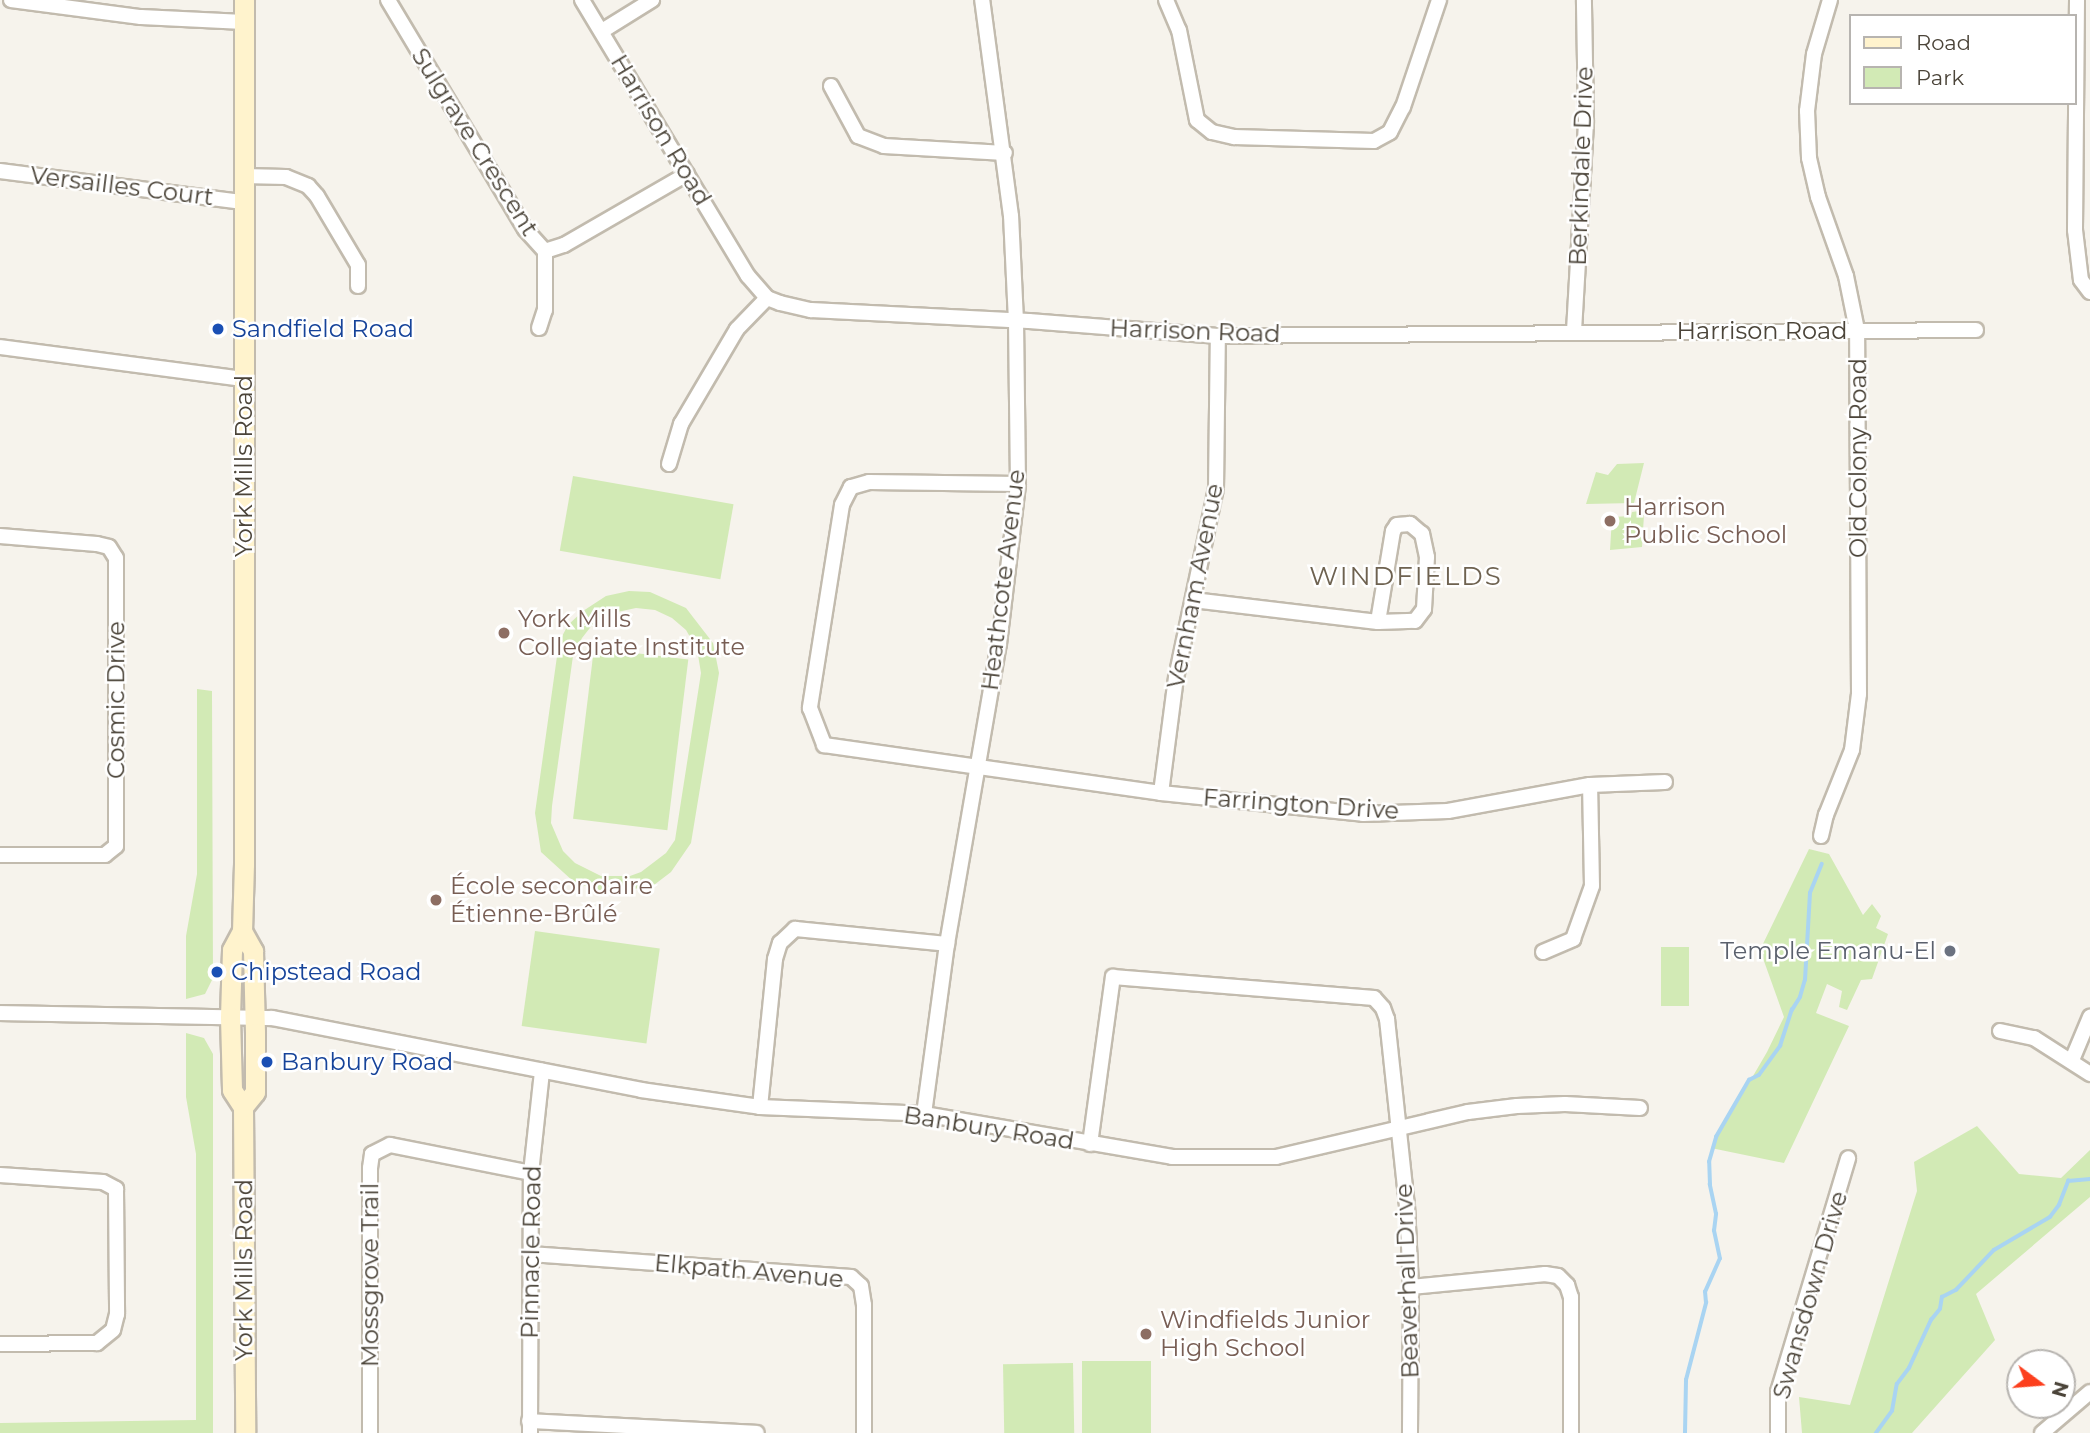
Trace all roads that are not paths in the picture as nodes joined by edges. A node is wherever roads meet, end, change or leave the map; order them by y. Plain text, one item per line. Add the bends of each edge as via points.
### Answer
1 (11, 0) edge
2 (244, 0) edge
3 (388, 0) edge
4 (582, 0) edge
5 (652, 0) edge
6 (982, 0) edge
7 (1166, 0) edge
8 (1439, 0) edge
9 (1584, 0) edge
10 (1830, 0) edge
11 (2077, 0) edge
12 (244, 22) junction
13 (602, 31) junction
14 (831, 86) dead end
15 (1005, 153) junction
16 (0, 171) edge
17 (687, 174) junction
18 (243, 176) junction
19 (243, 202) junction
20 (545, 251) junction
21 (358, 286) dead end
22 (2090, 292) edge
23 (766, 298) junction
24 (1016, 321) junction
25 (540, 328) dead end
26 (1857, 330) junction
27 (1976, 330) dead end
28 (1574, 331) junction
29 (1218, 336) junction
30 (0, 347) edge
31 (244, 379) junction
32 (669, 464) dead end
33 (1018, 484) junction
34 (0, 536) edge
35 (1193, 600) junction
36 (1378, 622) junction
37 (978, 766) junction
38 (1665, 782) dead end
39 (1590, 785) junction
40 (1161, 793) junction
41 (1821, 835) dead end
42 (0, 855) edge
43 (242, 931) junction
44 (947, 944) junction
45 (1543, 952) dead end
46 (0, 1013) edge
47 (230, 1017) junction
48 (255, 1017) junction
49 (2090, 1017) edge
50 (2000, 1031) dead end
51 (2072, 1060) junction
52 (542, 1071) junction
53 (2090, 1074) edge
54 (243, 1107) junction
55 (760, 1107) junction
56 (1640, 1108) dead end
57 (924, 1114) junction
58 (1398, 1130) junction
59 (1090, 1144) junction
60 (1848, 1158) dead end
61 (531, 1173) junction
62 (0, 1175) edge
63 (530, 1254) junction
64 (1411, 1287) junction
65 (0, 1343) edge
66 (2090, 1392) edge
67 (529, 1427) edge
68 (245, 1433) edge
69 (370, 1433) edge
70 (757, 1433) edge
71 (864, 1433) edge
72 (1409, 1433) edge
73 (1571, 1433) edge
74 (1778, 1433) edge
75 (2042, 1433) edge

1 - 12 street via 141,17
2 - 12 main road, York Mills Road
3 - 20 street, Sulgrave Crescent via 525,229
4 - 13 street, Harrison Road
5 - 13 street
6 - 15 street, Heathcote Avenue
7 - 8 street via 1179,30 1197,120 1212,132 1234,137 1374,141 1390,132 1404,107
9 - 28 street, Berkindale Drive via 1586,120
10 - 26 street, Old Colony Road via 1808,80 1809,158 1846,276
11 - 22 street via 2075,230 2081,280
12 - 18 main road, York Mills Road
13 - 17 street, Harrison Road
14 - 15 street via 858,136 884,146
15 - 24 street, Heathcote Avenue
16 - 19 street, Versailles Court
17 - 20 street, Sulgrave Crescent via 564,245
17 - 23 street, Harrison Road
18 - 19 main road, York Mills Road
18 - 21 street via 286,177 308,186 358,265
19 - 31 main road, York Mills Road
20 - 25 street via 545,310
23 - 24 street, Harrison Road via 811,310
23 - 32 street via 737,329 681,424
24 - 29 street, Harrison Road
24 - 33 street, Heathcote Avenue
26 - 27 street, Harrison Road
26 - 28 street, Harrison Road
26 - 41 street, Old Colony Road via 1858,694 1852,750
28 - 29 street, Harrison Road
29 - 35 street, Vernham Avenue via 1216,489
30 - 31 street
31 - 43 main road, York Mills Road
33 - 37 street, Heathcote Avenue via 999,644
33 - 37 street, Farrington Drive via 869,482 851,487 842,505 810,708 824,745
34 - 42 street, Cosmic Drive via 97,544 108,547 116,558 116,846 105,855
35 - 36 street
35 - 40 street, Vernham Avenue via 1176,678
36 - 36 street via 1393,531 1397,525 1410,524 1422,534 1427,557 1424,609 1415,621
37 - 40 street, Farrington Drive
37 - 44 street, Heathcote Avenue
38 - 39 street, Farrington Drive
39 - 40 street, Farrington Drive via 1448,811 1363,814
39 - 45 street via 1592,886 1573,939
43 - 47 main road, York Mills Road via 232,950
43 - 48 main road, York Mills Road via 253,951
44 - 55 street via 795,929 780,943 775,959
44 - 57 street, Heathcote Avenue
46 - 47 street
47 - 48 street, Banbury Road
47 - 54 main road, York Mills Road via 232,1090
48 - 52 street, Banbury Road via 328,1027
48 - 54 main road, York Mills Road via 255,1092
49 - 51 street
50 - 51 street via 2034,1038
51 - 53 street
52 - 55 street, Banbury Road
52 - 61 street, Pinnacle Road
54 - 68 main road, York Mills Road
55 - 57 street, Banbury Road
56 - 58 street, Banbury Road via 1517,1106 1468,1112
57 - 59 street, Banbury Road
58 - 59 street, Banbury Road via 1276,1157 1172,1157
58 - 59 street, Beaverhall Drive via 1387,1019 1374,998 1114,977
58 - 64 street, Beaverhall Drive
60 - 74 street, Swansdown Drive via 1778,1392
61 - 63 street, Pinnacle Road
61 - 69 street, Mossgrove Trail via 390,1145 372,1154
62 - 65 street via 103,1182 116,1189 117,1300 113,1330 97,1343
63 - 67 street, Pinnacle Road
63 - 71 street, Elkpath Avenue via 851,1277 860,1286 864,1305
64 - 72 street, Beaverhall Drive
64 - 73 street via 1558,1276 1571,1297
66 - 75 street
67 - 70 street

